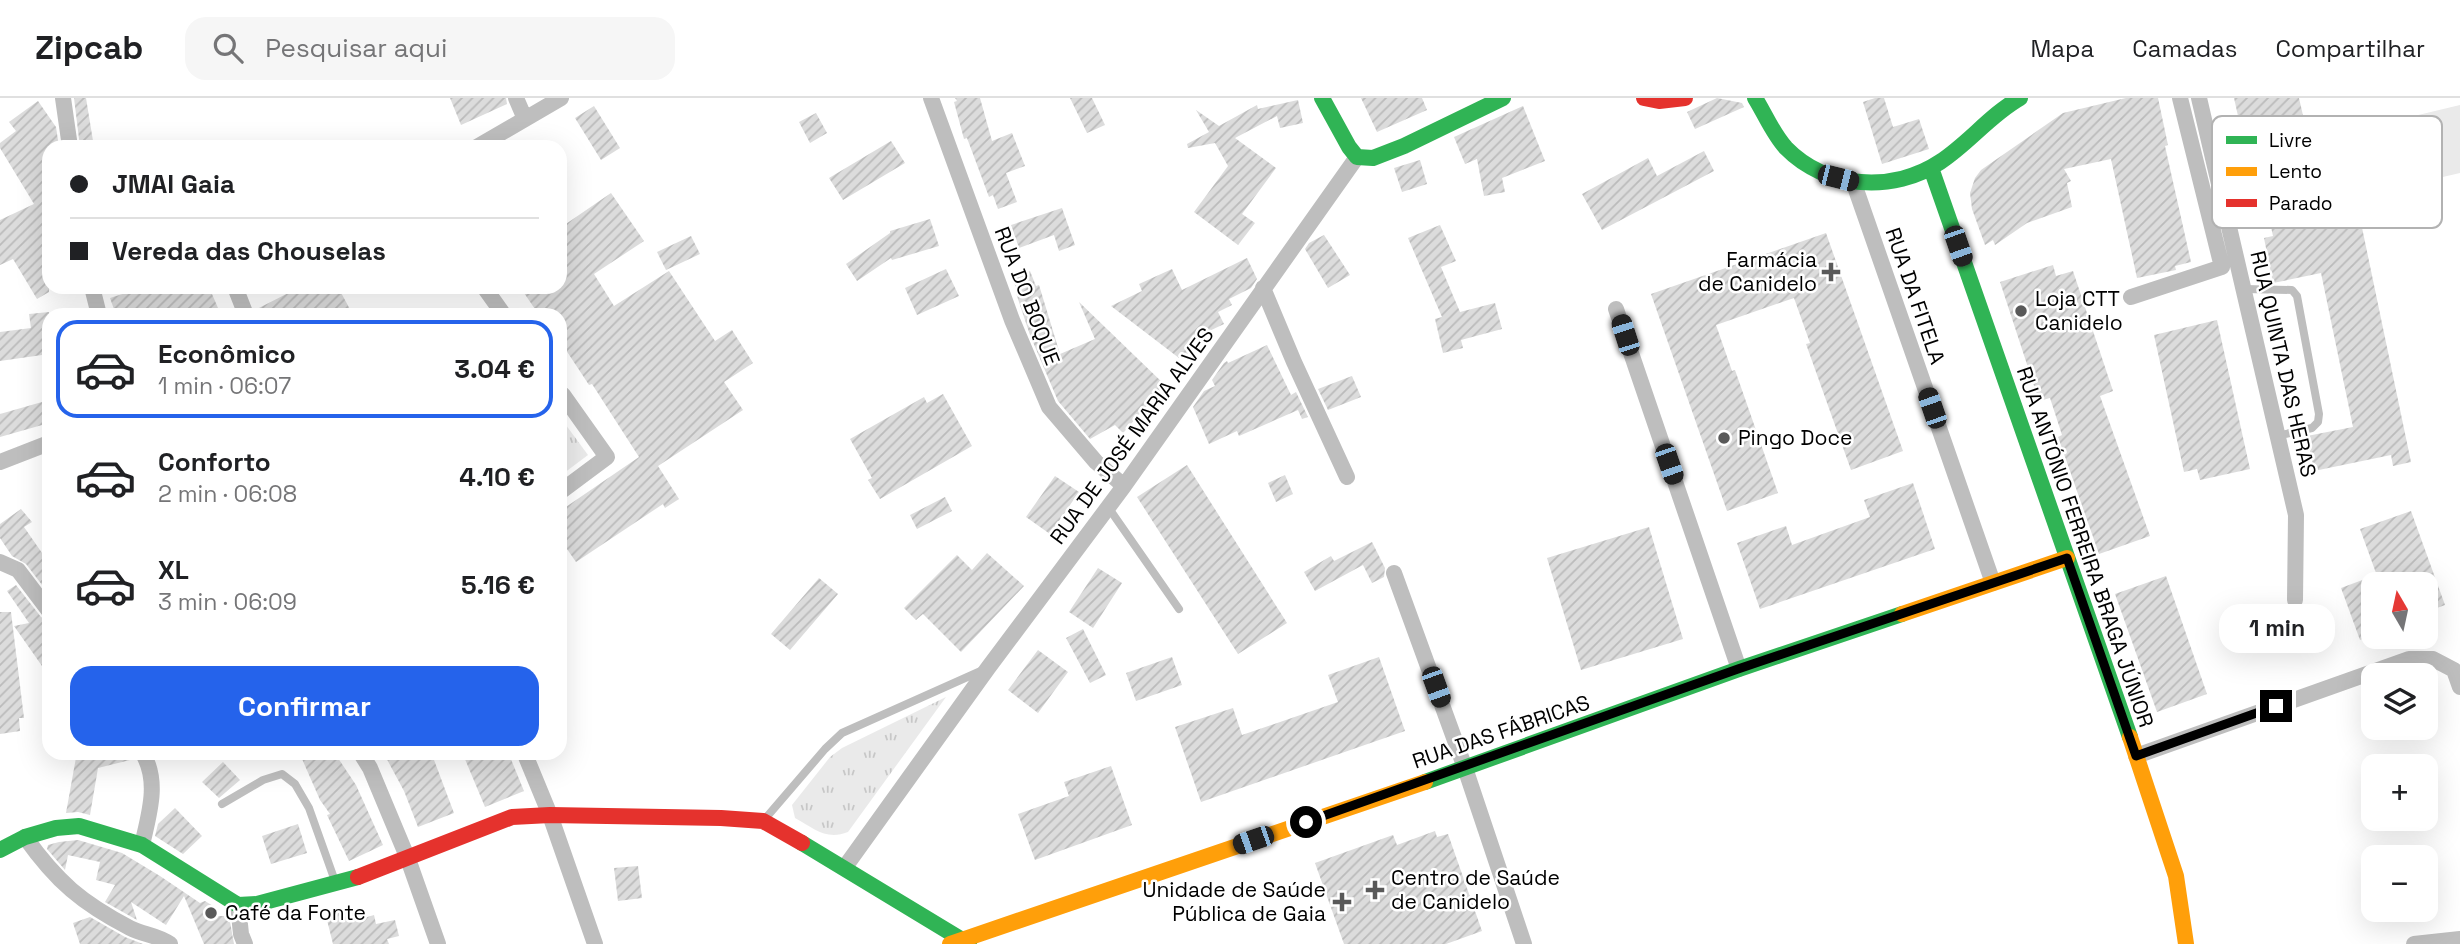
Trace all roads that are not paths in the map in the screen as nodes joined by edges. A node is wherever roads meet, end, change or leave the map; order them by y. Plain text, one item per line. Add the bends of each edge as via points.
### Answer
1 (63, 98) edge
2 (516, 98) edge
3 (561, 98) edge
4 (931, 98) edge
5 (1322, 98) edge
6 (1503, 98) edge
7 (1644, 98) edge
8 (1685, 98) edge
9 (1755, 98) edge
10 (2020, 98) edge
11 (2180, 98) edge
12 (2199, 98) edge
13 (525, 119) junction
14 (69, 140) edge
15 (489, 140) edge
16 (2212, 152) edge
17 (1357, 157) junction
18 (1931, 169) junction
19 (1853, 181) junction
20 (2212, 227) edge
21 (2212, 228) edge
22 (2230, 228) edge
23 (1263, 288) junction
24 (2245, 289) junction
25 (2131, 297) dead end
26 (1616, 309) dead end
27 (567, 403) edge
28 (2277, 436) junction
29 (42, 446) edge
30 (0, 462) edge
31 (1347, 477) dead end
32 (1124, 486) junction
33 (567, 487) edge
34 (1108, 507) junction
35 (2067, 558) junction
36 (0, 562) edge
37 (1394, 573) dead end
38 (1993, 583) junction
39 (2295, 600) dead end
40 (42, 602) edge
41 (1180, 609) dead end
42 (988, 668) junction
43 (1738, 669) junction
44 (2460, 687) edge
45 (2136, 756) junction
46 (146, 760) edge
47 (365, 760) edge
48 (527, 760) edge
49 (1465, 768) junction
50 (222, 804) dead end
51 (550, 815) junction
52 (763, 821) junction
53 (25, 837) junction
54 (142, 845) junction
55 (0, 850) edge
56 (408, 859) junction
57 (845, 867) junction
58 (336, 883) junction
59 (238, 905) junction
60 (2460, 939) edge
61 (960, 942) edge
62 (170, 944) edge
63 (245, 944) edge
64 (438, 944) edge
65 (595, 944) edge
66 (1524, 944) edge
67 (2186, 944) edge
68 (2414, 944) edge

1 - 14 street
2 - 13 street
3 - 13 street
4 - 32 street, RUA DO BOQUE via 1012,320 1049,407 1096,462
5 - 17 street
6 - 17 street via 1404,146 1373,158
7 - 8 street
9 - 19 street via 1786,148 1824,174
10 - 18 street
11 - 20 street, RUA QUINTA DAS HERAS
12 - 16 street, RUA QUINTA DAS HERAS
13 - 15 street
17 - 23 street, RUA DE JOSÉ MARIA ALVES
18 - 19 street via 1902,181
18 - 35 street, RUA ANTÓNIO FERREIRA BRAGA JÚNIOR
19 - 38 street, RUA DA FITELA
21 - 25 street, RUA QUINTA DAS HERAS via 2222,267
22 - 24 street, RUA QUINTA DAS HERAS
23 - 31 street
23 - 32 street, RUA DE JOSÉ MARIA ALVES
24 - 28 street, RUA QUINTA DAS HERAS
24 - 28 lane via 2292,290 2297,296 2318,422 2312,428
26 - 43 street
27 - 33 street via 607,457
28 - 39 street, RUA QUINTA DAS HERAS via 2295,515
29 - 30 street
32 - 34 street, RUA DE JOSÉ MARIA ALVES
34 - 41 lane
34 - 42 street, RUA DE JOSÉ MARIA ALVES
35 - 38 street, RUA DAS FÁBRICAS
35 - 45 street, RUA ANTÓNIO FERREIRA BRAGA JÚNIOR
36 - 40 street via 18,570
37 - 49 street
38 - 43 street, RUA DAS FÁBRICAS
42 - 52 lane via 842,733
42 - 57 street, RUA DE JOSÉ MARIA ALVES
43 - 49 street, RUA DAS FÁBRICAS
44 - 45 street via 2454,670 2433,659 2409,659
45 - 67 street, RUA ANTÓNIO FERREIRA BRAGA JÚNIOR via 2176,876
46 - 54 street via 152,790
47 - 56 street
48 - 51 street
49 - 61 street, RUA DAS FÁBRICAS
49 - 66 street
50 - 58 lane via 282,774 295,784 309,808
51 - 52 street
51 - 56 street via 512,817
51 - 65 street
52 - 57 street
53 - 54 street via 79,826
53 - 55 street
53 - 62 street via 48,869 75,894 104,915
54 - 59 street
56 - 58 street
56 - 64 street
57 - 61 street
58 - 59 street
59 - 63 street
60 - 68 street

